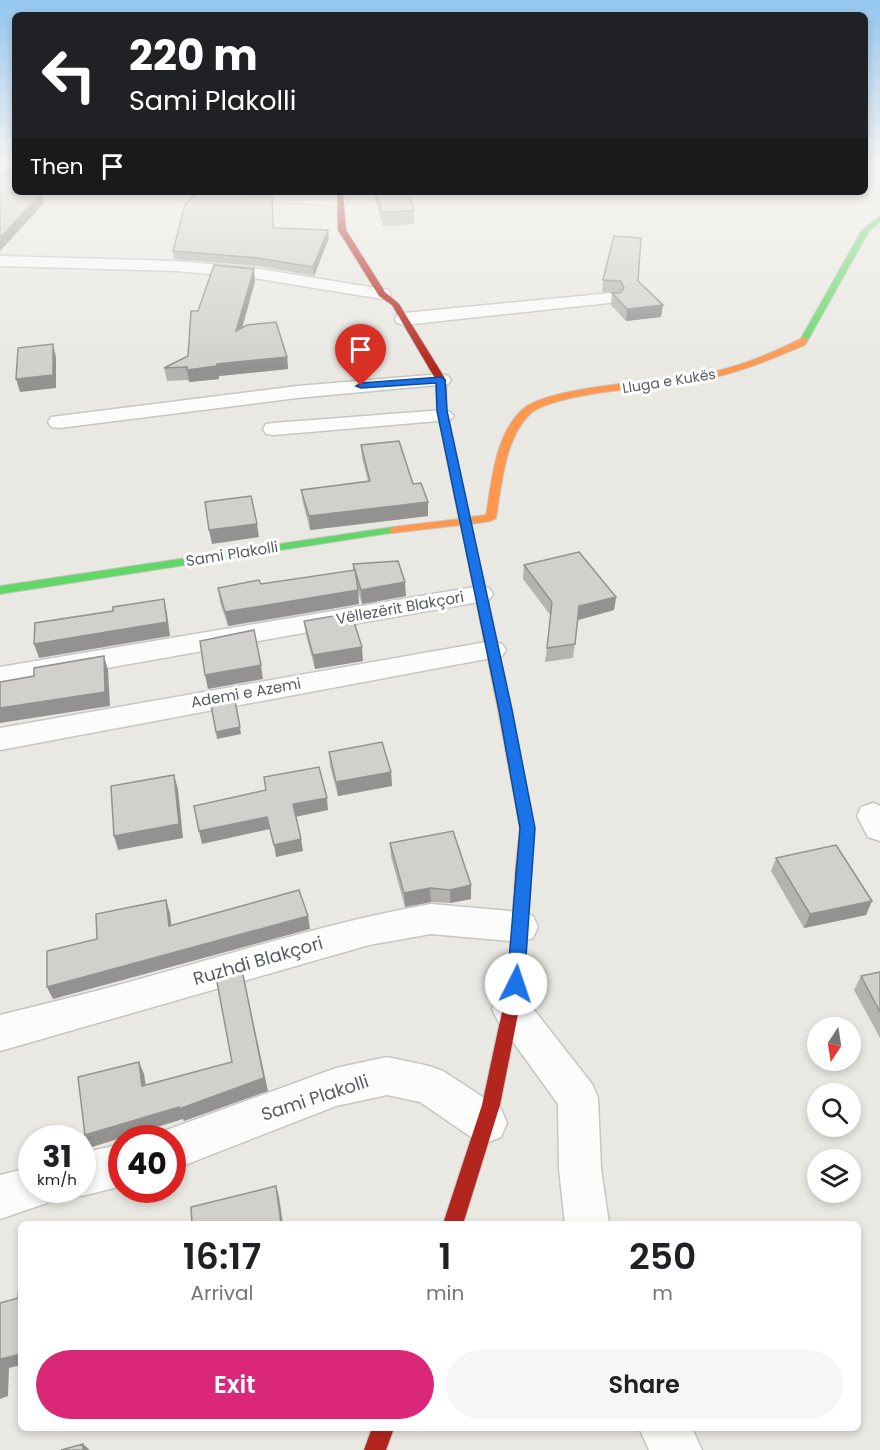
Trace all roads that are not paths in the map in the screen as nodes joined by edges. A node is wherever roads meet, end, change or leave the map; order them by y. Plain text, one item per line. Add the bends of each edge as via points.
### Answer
1 (343, 232) edge
2 (865, 232) edge
3 (0, 261) edge
4 (382, 294) junction
5 (612, 298) edge
6 (404, 319) junction
7 (441, 380) junction
8 (443, 416) junction
9 (59, 422) dead end
10 (274, 429) dead end
11 (465, 521) junction
12 (0, 590) edge
13 (480, 594) junction
14 (492, 650) junction
15 (0, 676) edge
16 (0, 739) edge
17 (520, 927) junction
18 (511, 1009) junction
19 (0, 1033) edge
20 (486, 1123) junction
21 (186, 1144) edge
22 (18, 1192) edge
23 (0, 1197) edge
24 (454, 1221) edge
25 (587, 1221) edge
26 (382, 1431) edge
27 (666, 1431) edge
28 (375, 1450) edge
29 (677, 1450) edge

1 - 4 street
2 - 11 street, Lluga e Kukës via 802,343 704,377 564,397 529,409 513,429 504,453 491,518
3 - 4 street via 176,266 254,273
4 - 6 street via 395,304
5 - 6 street
6 - 7 street
7 - 8 street
7 - 9 street via 383,383
8 - 10 street
8 - 11 street
11 - 12 street, Sami Plakolli
11 - 13 street
13 - 14 street
13 - 15 street, Vëllezërit Blakçori
14 - 16 street, Ademi e Azemi
14 - 17 street via 527,828
17 - 18 street
17 - 19 street, Ruzhdi Blakçori via 431,919 369,930
18 - 20 street
18 - 25 street via 579,1098 580,1169
20 - 21 street, Sami Plakolli via 429,1085 387,1076 336,1087
20 - 24 street
22 - 23 street
26 - 28 street
27 - 29 street

